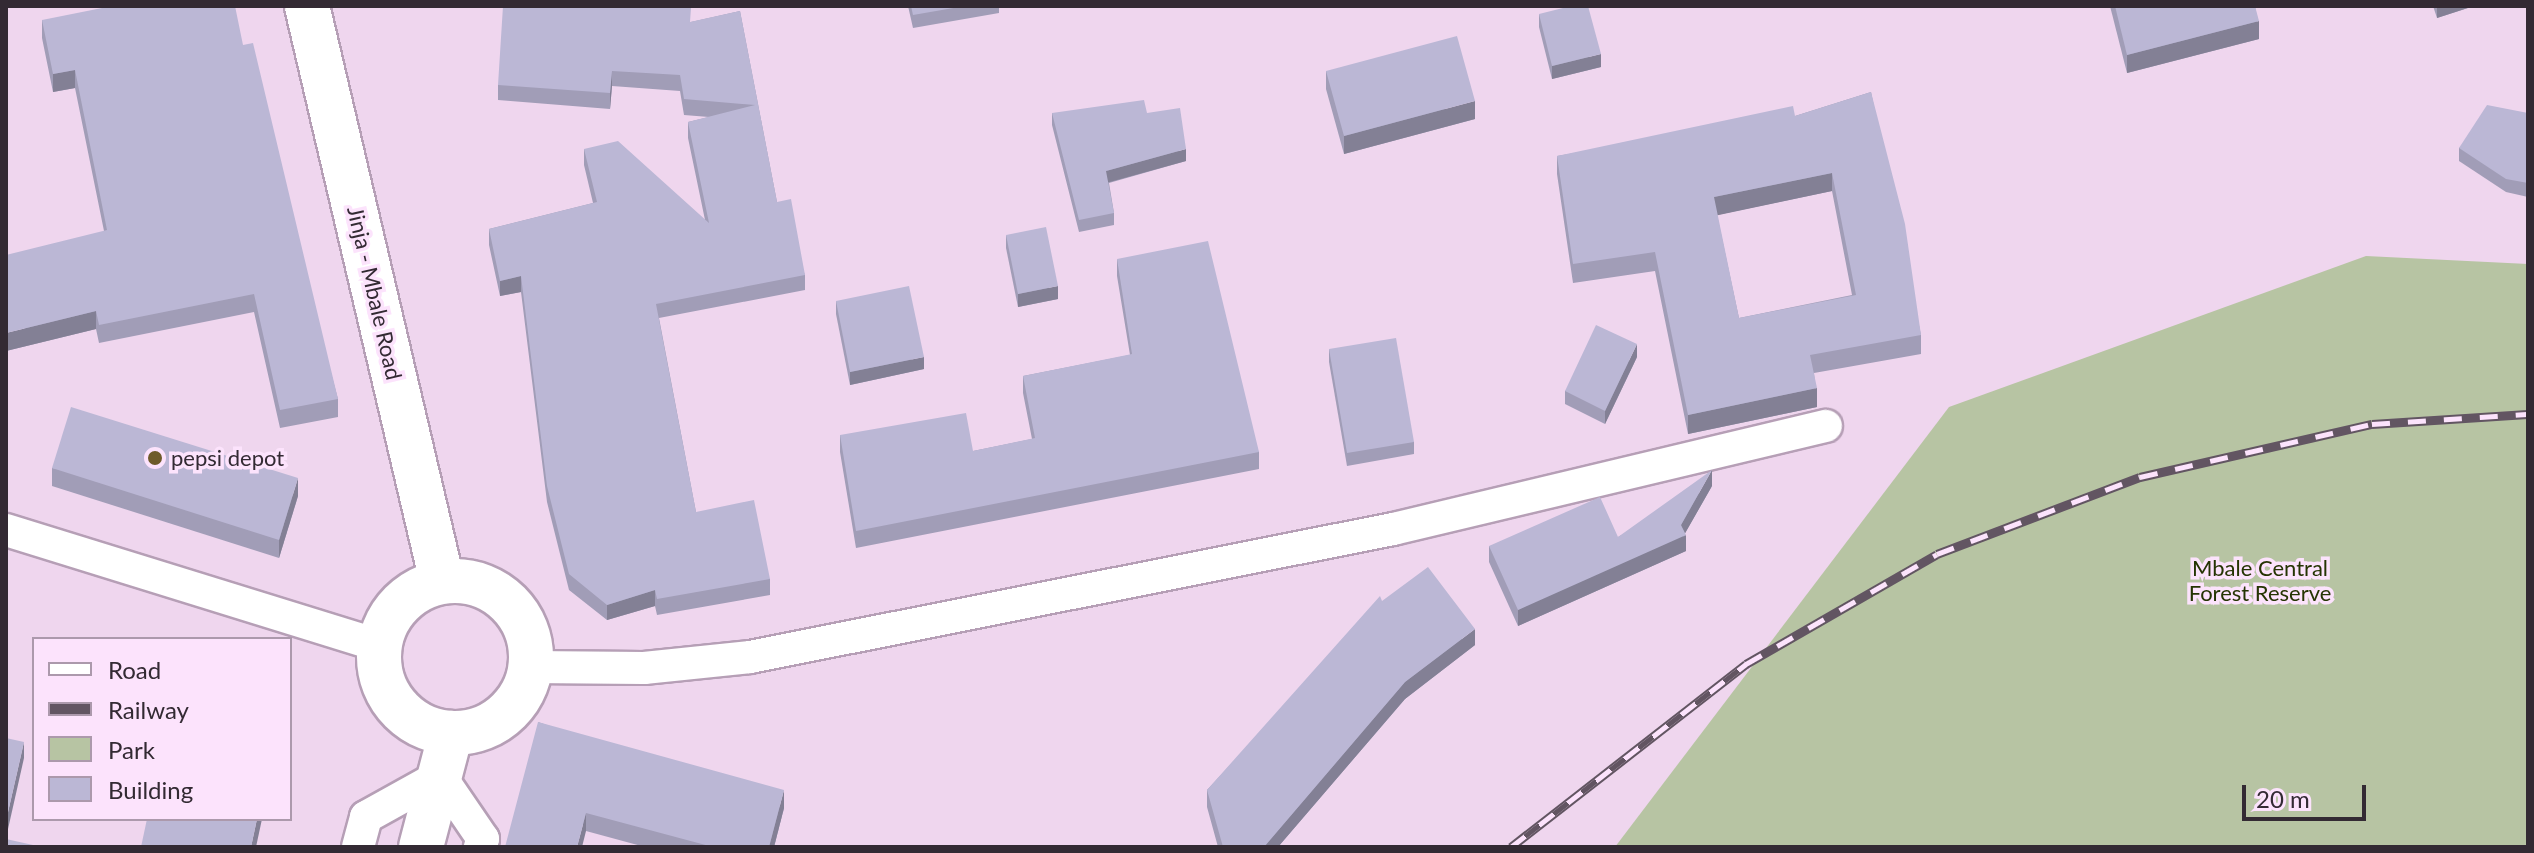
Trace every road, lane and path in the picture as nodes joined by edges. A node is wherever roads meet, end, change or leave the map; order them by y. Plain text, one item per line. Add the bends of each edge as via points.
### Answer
1 (307, 6) edge
2 (1826, 426) dead end
3 (6, 530) edge
4 (442, 581) junction
5 (380, 646) junction
6 (530, 667) junction
7 (451, 733) junction
8 (440, 776) junction
9 (358, 847) edge
10 (421, 847) edge
11 (480, 847) edge

1 - 4 main road, Jinja - Mbale Road
2 - 6 street via 1393,529 765,654 644,668
3 - 5 street
4 - 5 main road via 400,603
4 - 6 main road via 465,581 507,602 530,643
5 - 7 main road via 388,693 402,712
6 - 7 main road via 510,710 491,725
7 - 8 main road
8 - 9 street via 366,817
8 - 10 main road
8 - 11 street via 483,839

